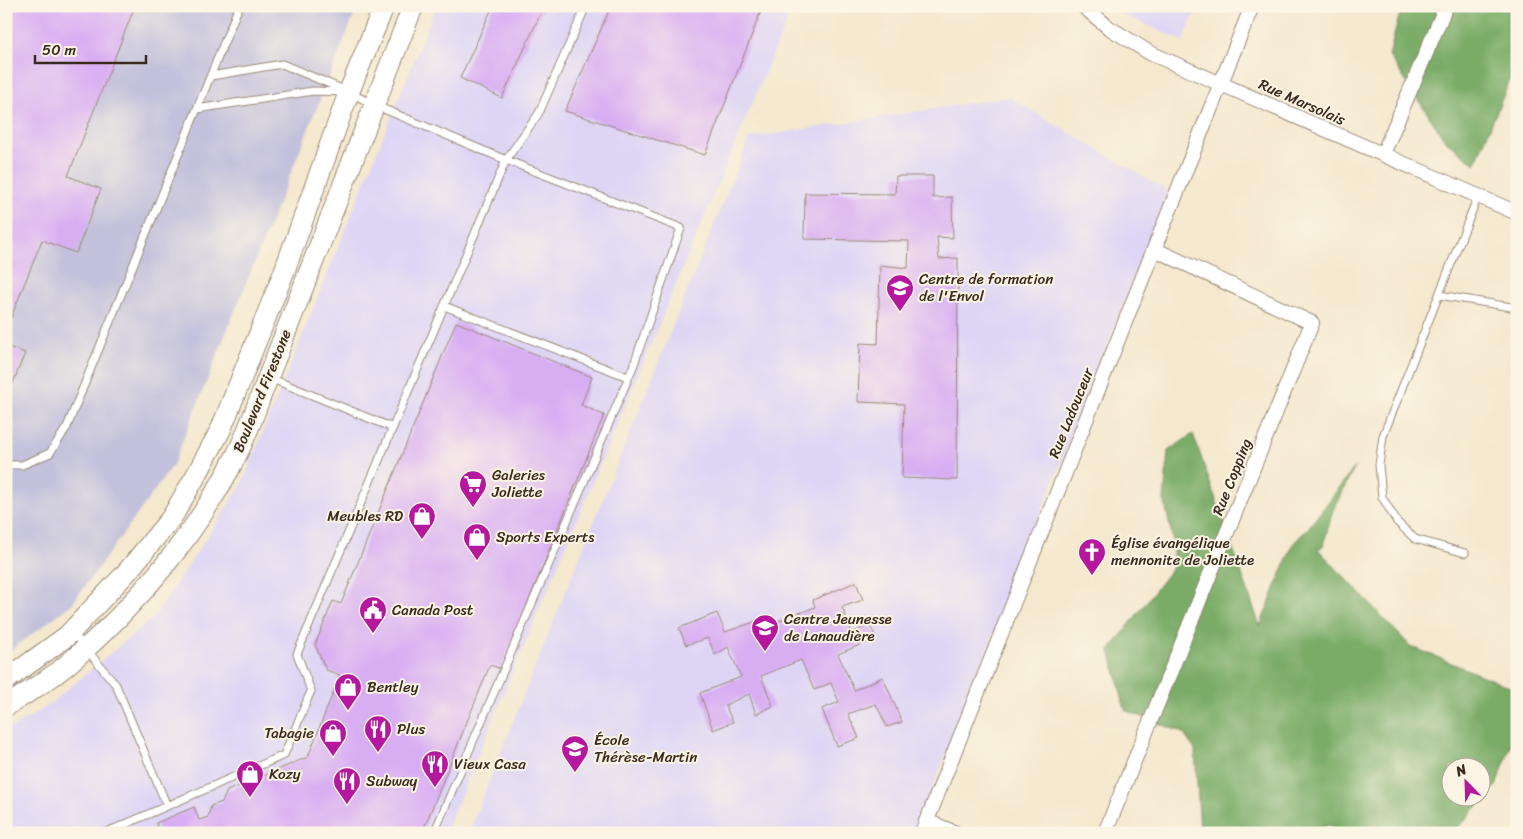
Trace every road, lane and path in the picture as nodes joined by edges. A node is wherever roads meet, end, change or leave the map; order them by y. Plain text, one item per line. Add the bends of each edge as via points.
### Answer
1 (240, 6) edge
2 (384, 6) edge
3 (413, 6) edge
4 (586, 6) edge
5 (1083, 6) edge
6 (1252, 6) edge
7 (1446, 6) edge
8 (211, 76) junction
9 (1221, 84) junction
10 (349, 92) junction
11 (374, 105) junction
12 (197, 109) junction
13 (1383, 154) junction
14 (506, 160) junction
15 (1478, 196) junction
16 (1517, 213) edge
17 (1154, 249) junction
18 (1439, 295) junction
19 (444, 306) junction
20 (1517, 308) edge
21 (269, 377) junction
22 (628, 377) junction
23 (393, 428) junction
24 (6, 465) edge
25 (1465, 553) dead end
26 (72, 631) junction
27 (86, 647) junction
28 (6, 680) edge
29 (6, 706) edge
30 (167, 806) junction
31 (924, 827) edge
32 (105, 833) edge
33 (434, 833) edge
34 (956, 833) edge
35 (1105, 833) edge

1 - 8 lane
2 - 10 main road, Boulevard Firestone
3 - 11 main road, Boulevard Firestone
4 - 14 lane via 539,113
5 - 9 street, Rue Marsolais via 1108,27 1150,53
6 - 9 street, Rue Ladouceur
7 - 13 street
8 - 10 lane via 282,64
8 - 12 lane
9 - 13 street, Rue Marsolais
9 - 17 street, Rue Ladouceur
10 - 11 lane
10 - 12 lane via 313,91
10 - 26 main road, Boulevard Firestone via 284,272 221,429 172,517
11 - 14 lane
11 - 21 main road, Boulevard Firestone
12 - 24 lane via 67,428 50,453 22,465
13 - 15 street, Rue Marsolais
14 - 19 lane
14 - 22 lane via 681,228
15 - 16 street, Rue Marsolais
15 - 18 lane
17 - 31 street, Rue Ladouceur
17 - 35 street, Rue Copping via 1312,323
18 - 20 lane
18 - 25 lane via 1383,436 1379,465 1382,497 1397,522 1415,539
19 - 22 lane
19 - 23 lane
21 - 23 lane
21 - 27 main road, Boulevard Firestone via 238,453 200,518 148,584
22 - 33 lane
23 - 30 lane via 297,654 311,691 284,755
26 - 27 lane
26 - 28 main road, Boulevard Firestone
27 - 29 main road, Boulevard Firestone via 68,664
27 - 30 lane via 116,684
30 - 32 lane
31 - 34 street

